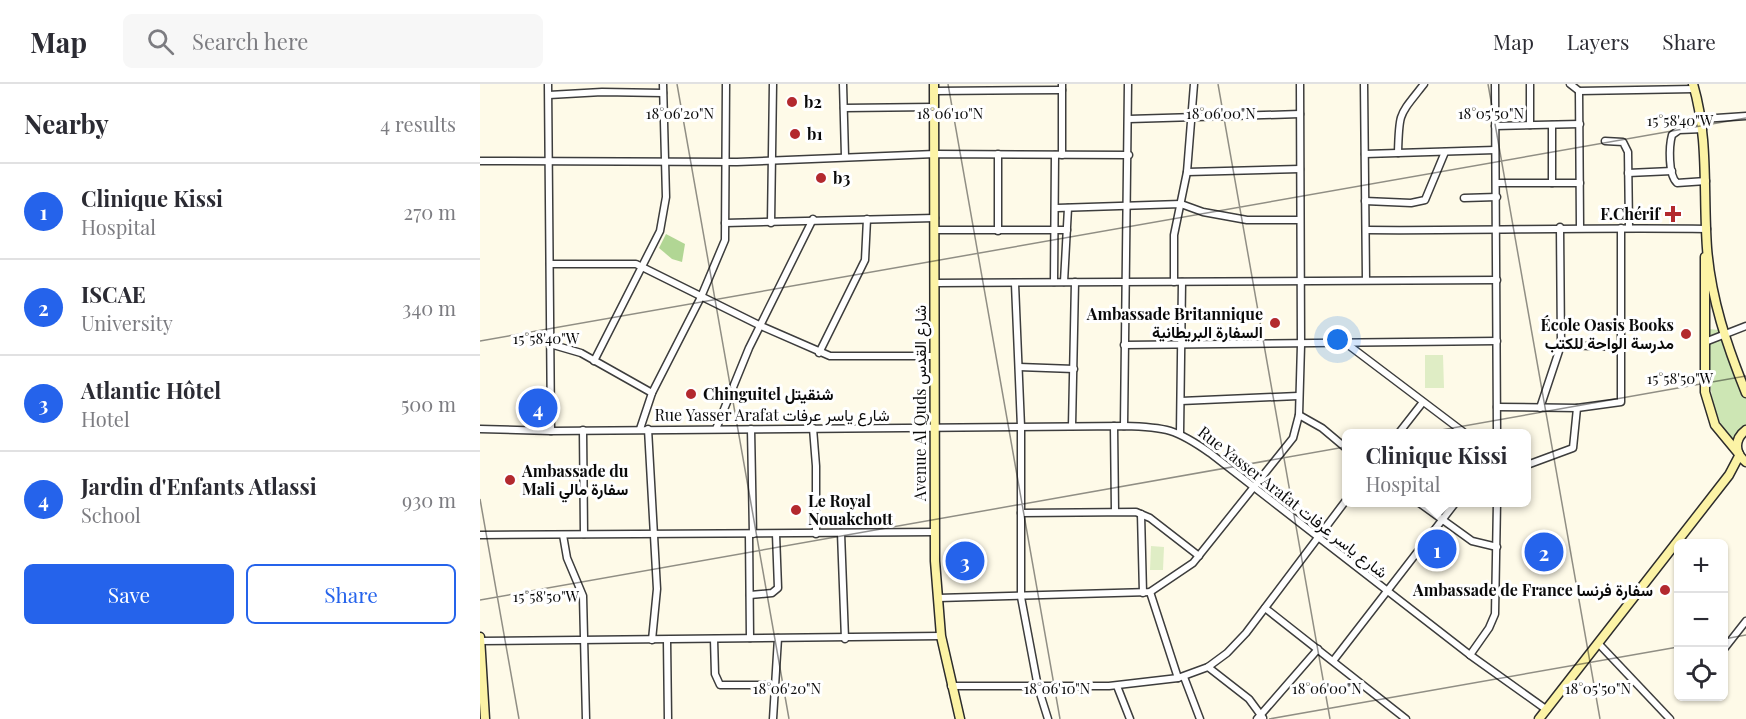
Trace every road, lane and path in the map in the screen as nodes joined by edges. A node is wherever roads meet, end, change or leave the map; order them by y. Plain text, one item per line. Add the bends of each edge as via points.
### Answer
1 (548, 84) edge
2 (663, 84) edge
3 (726, 84) edge
4 (773, 84) edge
5 (843, 84) edge
6 (1128, 84) edge
7 (1194, 84) edge
8 (1300, 84) edge
9 (1364, 84) edge
10 (1424, 84) edge
11 (1495, 84) edge
12 (1530, 84) edge
13 (1570, 84) edge
14 (1694, 86) edge
15 (935, 87) edge
16 (1062, 87) edge
17 (603, 88) edge
18 (1580, 91) junction
19 (663, 93) junction
20 (549, 95) junction
21 (934, 107) junction
22 (844, 108) junction
23 (1300, 114) junction
24 (1746, 116) edge
25 (1192, 118) junction
26 (1129, 119) junction
27 (1702, 119) junction
28 (1580, 124) junction
29 (1530, 125) junction
30 (1552, 125) junction
31 (1495, 126) junction
32 (1703, 129) junction
33 (1605, 141) dead end
34 (1495, 150) junction
35 (1444, 152) junction
36 (1398, 153) junction
37 (935, 154) junction
38 (998, 154) junction
39 (1128, 154) junction
40 (1365, 154) junction
41 (1059, 155) junction
42 (845, 156) junction
43 (774, 160) junction
44 (480, 161) edge
45 (548, 161) junction
46 (725, 161) junction
47 (663, 162) junction
48 (1300, 168) junction
49 (1672, 171) junction
50 (1187, 172) junction
51 (1628, 173) junction
52 (1706, 181) junction
53 (1497, 183) junction
54 (1552, 183) junction
55 (1580, 183) junction
56 (1497, 197) junction
57 (1464, 198) dead end
58 (1365, 201) junction
59 (1182, 204) junction
60 (1057, 208) junction
61 (1068, 208) junction
62 (1128, 208) junction
63 (935, 218) junction
64 (813, 219) junction
65 (867, 219) junction
66 (1300, 220) junction
67 (725, 223) junction
68 (771, 223) junction
69 (1560, 227) junction
70 (1580, 227) junction
71 (1621, 228) junction
72 (1629, 228) junction
73 (1707, 229) junction
74 (935, 230) junction
75 (1056, 230) junction
76 (1067, 230) junction
77 (1366, 230) junction
78 (998, 231) junction
79 (1497, 231) junction
80 (1707, 248) junction
81 (550, 264) junction
82 (643, 268) junction
83 (1366, 280) junction
84 (1497, 280) junction
85 (1300, 281) junction
86 (1054, 282) junction
87 (1064, 282) junction
88 (1075, 282) junction
89 (1124, 282) junction
90 (1178, 282) junction
91 (936, 283) junction
92 (1015, 284) junction
93 (701, 297) junction
94 (761, 326) junction
95 (1746, 326) edge
96 (1724, 334) junction
97 (1497, 340) junction
98 (1705, 342) junction
99 (550, 344) junction
100 (1347, 344) junction
101 (1124, 345) junction
102 (1182, 345) junction
103 (1301, 345) junction
104 (1561, 345) junction
105 (1623, 347) junction
106 (819, 352) junction
107 (935, 356) junction
108 (594, 361) junction
109 (1019, 367) junction
110 (1074, 369) junction
111 (652, 393) junction
112 (1746, 393) edge
113 (1298, 396) junction
114 (1182, 401) junction
115 (1423, 402) junction
116 (1497, 407) junction
117 (1540, 408) junction
118 (1577, 408) junction
119 (1299, 415) junction
120 (1072, 426) junction
121 (1114, 426) junction
122 (1124, 426) junction
123 (935, 427) junction
124 (1021, 427) junction
125 (813, 428) junction
126 (480, 429) edge
127 (640, 429) junction
128 (648, 429) junction
129 (716, 429) junction
130 (751, 429) junction
131 (1402, 429) edge
132 (1459, 429) edge
133 (1497, 429) edge
134 (583, 430) junction
135 (1746, 430) edge
136 (551, 431) junction
137 (1180, 433) junction
138 (1342, 445) edge
139 (1742, 459) edge
140 (1531, 464) edge
141 (1252, 487) junction
142 (1342, 506) edge
143 (1424, 507) edge
144 (1452, 507) edge
145 (1497, 507) edge
146 (1115, 511) junction
147 (1021, 513) junction
148 (1141, 514) junction
149 (1441, 520) junction
150 (934, 532) junction
151 (841, 533) junction
152 (584, 534) junction
153 (655, 534) junction
154 (751, 534) junction
155 (776, 534) junction
156 (816, 534) junction
157 (480, 535) edge
158 (563, 535) junction
159 (1318, 537) junction
160 (1497, 547) junction
161 (1199, 556) junction
162 (1386, 590) junction
163 (1150, 592) junction
164 (1143, 593) junction
165 (750, 595) junction
166 (1021, 597) junction
167 (938, 598) junction
168 (1265, 608) junction
169 (1746, 621) edge
170 (941, 636) junction
171 (750, 638) junction
172 (778, 638) junction
173 (714, 639) junction
174 (844, 639) junction
175 (480, 640) edge
176 (585, 640) junction
177 (652, 640) junction
178 (667, 640) junction
179 (1598, 643) junction
180 (1726, 647) edge
181 (1318, 649) junction
182 (1470, 655) junction
183 (1333, 661) junction
184 (1208, 667) junction
185 (1181, 678) junction
186 (775, 686) junction
187 (951, 686) junction
188 (1118, 686) junction
189 (1038, 687) junction
190 (1547, 710) junction
191 (1261, 718) edge
192 (484, 719) edge
193 (586, 719) edge
194 (668, 719) edge
195 (773, 719) edge
196 (960, 719) edge
197 (1048, 719) edge
198 (1130, 719) edge
199 (1200, 719) edge
200 (1406, 719) edge
201 (1539, 719) edge
202 (1670, 719) edge

1 - 20 street
2 - 19 street
3 - 46 street
4 - 43 street
5 - 22 street
6 - 26 street
7 - 25 street
8 - 23 street
9 - 40 street
10 - 36 street via 1402,110
11 - 31 street
12 - 29 street
13 - 18 street
14 - 18 street
14 - 27 street
15 - 16 street
15 - 21 street, Avenue Al Quds شارع القدس
16 - 41 street
17 - 19 street
17 - 20 street
18 - 28 street
19 - 47 street
20 - 45 street
21 - 22 street
21 - 37 street, Avenue Al Quds شارع القدس
22 - 42 street
23 - 25 street
23 - 48 street
24 - 27 street
25 - 26 street
25 - 50 street
26 - 39 street
27 - 32 street
28 - 30 street
28 - 55 street
29 - 30 street
29 - 31 street
30 - 54 street
31 - 34 street
32 - 49 street via 1679,130 1671,135
32 - 52 street
33 - 51 street via 1623,142 1628,152
34 - 35 street
34 - 53 street
35 - 36 street
35 - 58 street via 1425,200
36 - 40 street
37 - 38 street
37 - 42 street
37 - 63 street, Avenue Al Quds شارع القدس
38 - 41 street
38 - 78 street
39 - 41 street
39 - 62 street
40 - 58 street
41 - 60 street
42 - 43 street
43 - 46 street
43 - 68 street
44 - 45 street
45 - 47 street
45 - 81 street
46 - 47 street
46 - 67 street
47 - 82 street via 666,197 660,231
48 - 50 street
48 - 66 street
49 - 51 street
49 - 52 street via 1677,183
50 - 59 street
51 - 72 street
52 - 73 street
53 - 54 street
53 - 56 street
54 - 55 street
55 - 70 street
56 - 57 street
56 - 79 street
58 - 77 street
59 - 62 street
59 - 66 street via 1247,220
59 - 90 street via 1174,235
60 - 61 street
60 - 75 street
61 - 62 street
61 - 76 street
62 - 89 street
63 - 65 street
63 - 74 street, Avenue Al Quds شارع القدس
64 - 65 street
64 - 68 street
64 - 94 street
65 - 106 street via 865,260
66 - 85 street
67 - 68 street
67 - 93 street via 725,240
69 - 70 street
69 - 79 street
69 - 104 street
70 - 71 street
71 - 72 street
71 - 105 street
72 - 73 street
73 - 80 street
74 - 78 street
74 - 91 street, Avenue Al Quds شارع القدس
75 - 76 street
75 - 78 street
75 - 86 street
76 - 87 street
77 - 79 street
77 - 83 street
79 - 84 street
80 - 96 street
80 - 98 street
81 - 82 street via 632,264
81 - 99 street
82 - 93 street
82 - 108 street
83 - 84 street
83 - 85 street
84 - 97 street
85 - 90 street
85 - 103 street
86 - 87 street
86 - 92 street
87 - 88 street
88 - 89 street
88 - 110 street
89 - 90 street
89 - 101 street
90 - 102 street
91 - 92 street
91 - 107 street, Avenue Al Quds شارع القدس
92 - 109 street
93 - 94 street
93 - 111 street
94 - 106 street
94 - 129 street
95 - 96 street
96 - 98 street
96 - 112 street
97 - 100 street
97 - 116 street
98 - 139 street via 1707,404 1721,435
99 - 108 street
99 - 136 street
100 - 103 street
100 - 115 street
101 - 102 street
101 - 122 street
102 - 103 street
102 - 114 street
103 - 113 street
104 - 105 street
104 - 117 street
105 - 118 street via 1620,403
106 - 107 street via 830,356
107 - 123 street, Avenue Al Quds شارع القدس
108 - 111 street
109 - 110 street
109 - 124 street
110 - 120 street
111 - 127 street
113 - 114 street
113 - 119 street
114 - 137 street
115 - 131 street
115 - 132 street
116 - 117 street
116 - 133 street
117 - 118 street
118 - 140 street via 1573,448
119 - 138 street
119 - 141 street via 1293,438
120 - 121 street, Rue Yasser Arafat شارع ياسر عرفات
120 - 124 street, Rue Yasser Arafat شارع ياسر عرفات
121 - 122 street, Rue Yasser Arafat شارع ياسر عرفات
121 - 146 street
122 - 137 street, Rue Yasser Arafat شارع ياسر عرفات via 1157,427
123 - 124 street, Rue Yasser Arafat شارع ياسر عرفات
123 - 125 street, Rue Yasser Arafat شارع ياسر عرفات
123 - 150 street, Avenue Al Quds شارع القدس
124 - 147 street
125 - 130 street, Rue Yasser Arafat شارع ياسر عرفات
125 - 156 street
126 - 136 street, Rue Yasser Arafat شارع ياسر عرفات
127 - 128 street, Rue Yasser Arafat شارع ياسر عرفات
127 - 134 street, Rue Yasser Arafat شارع ياسر عرفات
128 - 129 street, Rue Yasser Arafat شارع ياسر عرفات
128 - 153 street
129 - 130 street, Rue Yasser Arafat شارع ياسر عرفات
130 - 154 street
134 - 136 street, Rue Yasser Arafat شارع ياسر عرفات
134 - 152 street
135 - 139 street via 1737,441
137 - 141 street, Rue Yasser Arafat شارع ياسر عرفات
139 - 179 street
141 - 159 street, Rue Yasser Arafat شارع ياسر عرفات
141 - 161 street
142 - 159 street
143 - 149 street
144 - 149 street
145 - 160 street
146 - 147 street
146 - 148 street
147 - 166 street
148 - 161 street
148 - 164 street
149 - 160 street via 1472,541
149 - 162 street
150 - 151 street
150 - 167 street, Avenue Al Quds شارع القدس
151 - 156 street
151 - 174 street
152 - 153 street
152 - 158 street
153 - 154 street
153 - 177 street via 657,590
154 - 155 street
154 - 165 street
155 - 156 street
155 - 165 street via 778,588 772,593
157 - 158 street
158 - 176 street via 567,558 583,596
159 - 162 street, Rue Yasser Arafat شارع ياسر عرفات
159 - 168 street
160 - 182 street via 1494,619
161 - 163 street
162 - 182 street, Rue Yasser Arafat شارع ياسر عرفات
162 - 183 street
163 - 164 street
163 - 185 street
164 - 166 street
165 - 171 street
166 - 167 street
166 - 189 street
167 - 170 street, Avenue Al Quds شارع القدس
168 - 181 street
168 - 184 street via 1238,642
169 - 180 street
170 - 174 street
170 - 187 street, Avenue Al Quds شارع القدس
171 - 172 street
171 - 173 street
172 - 174 street
172 - 186 street
173 - 178 street
173 - 186 street via 715,674 720,685
175 - 176 street
175 - 192 street
176 - 177 street
176 - 193 street
177 - 178 street
178 - 194 street
179 - 190 street
179 - 202 street
181 - 183 street
181 - 191 street
182 - 190 street, Rue Yasser Arafat شارع ياسر عرفات
183 - 200 street
184 - 185 street
184 - 191 street via 1249,699
185 - 188 street
185 - 199 street
186 - 195 street
187 - 189 street
187 - 196 street, Avenue Al Quds شارع القدس
188 - 189 street
188 - 198 street
189 - 197 street
190 - 201 street

